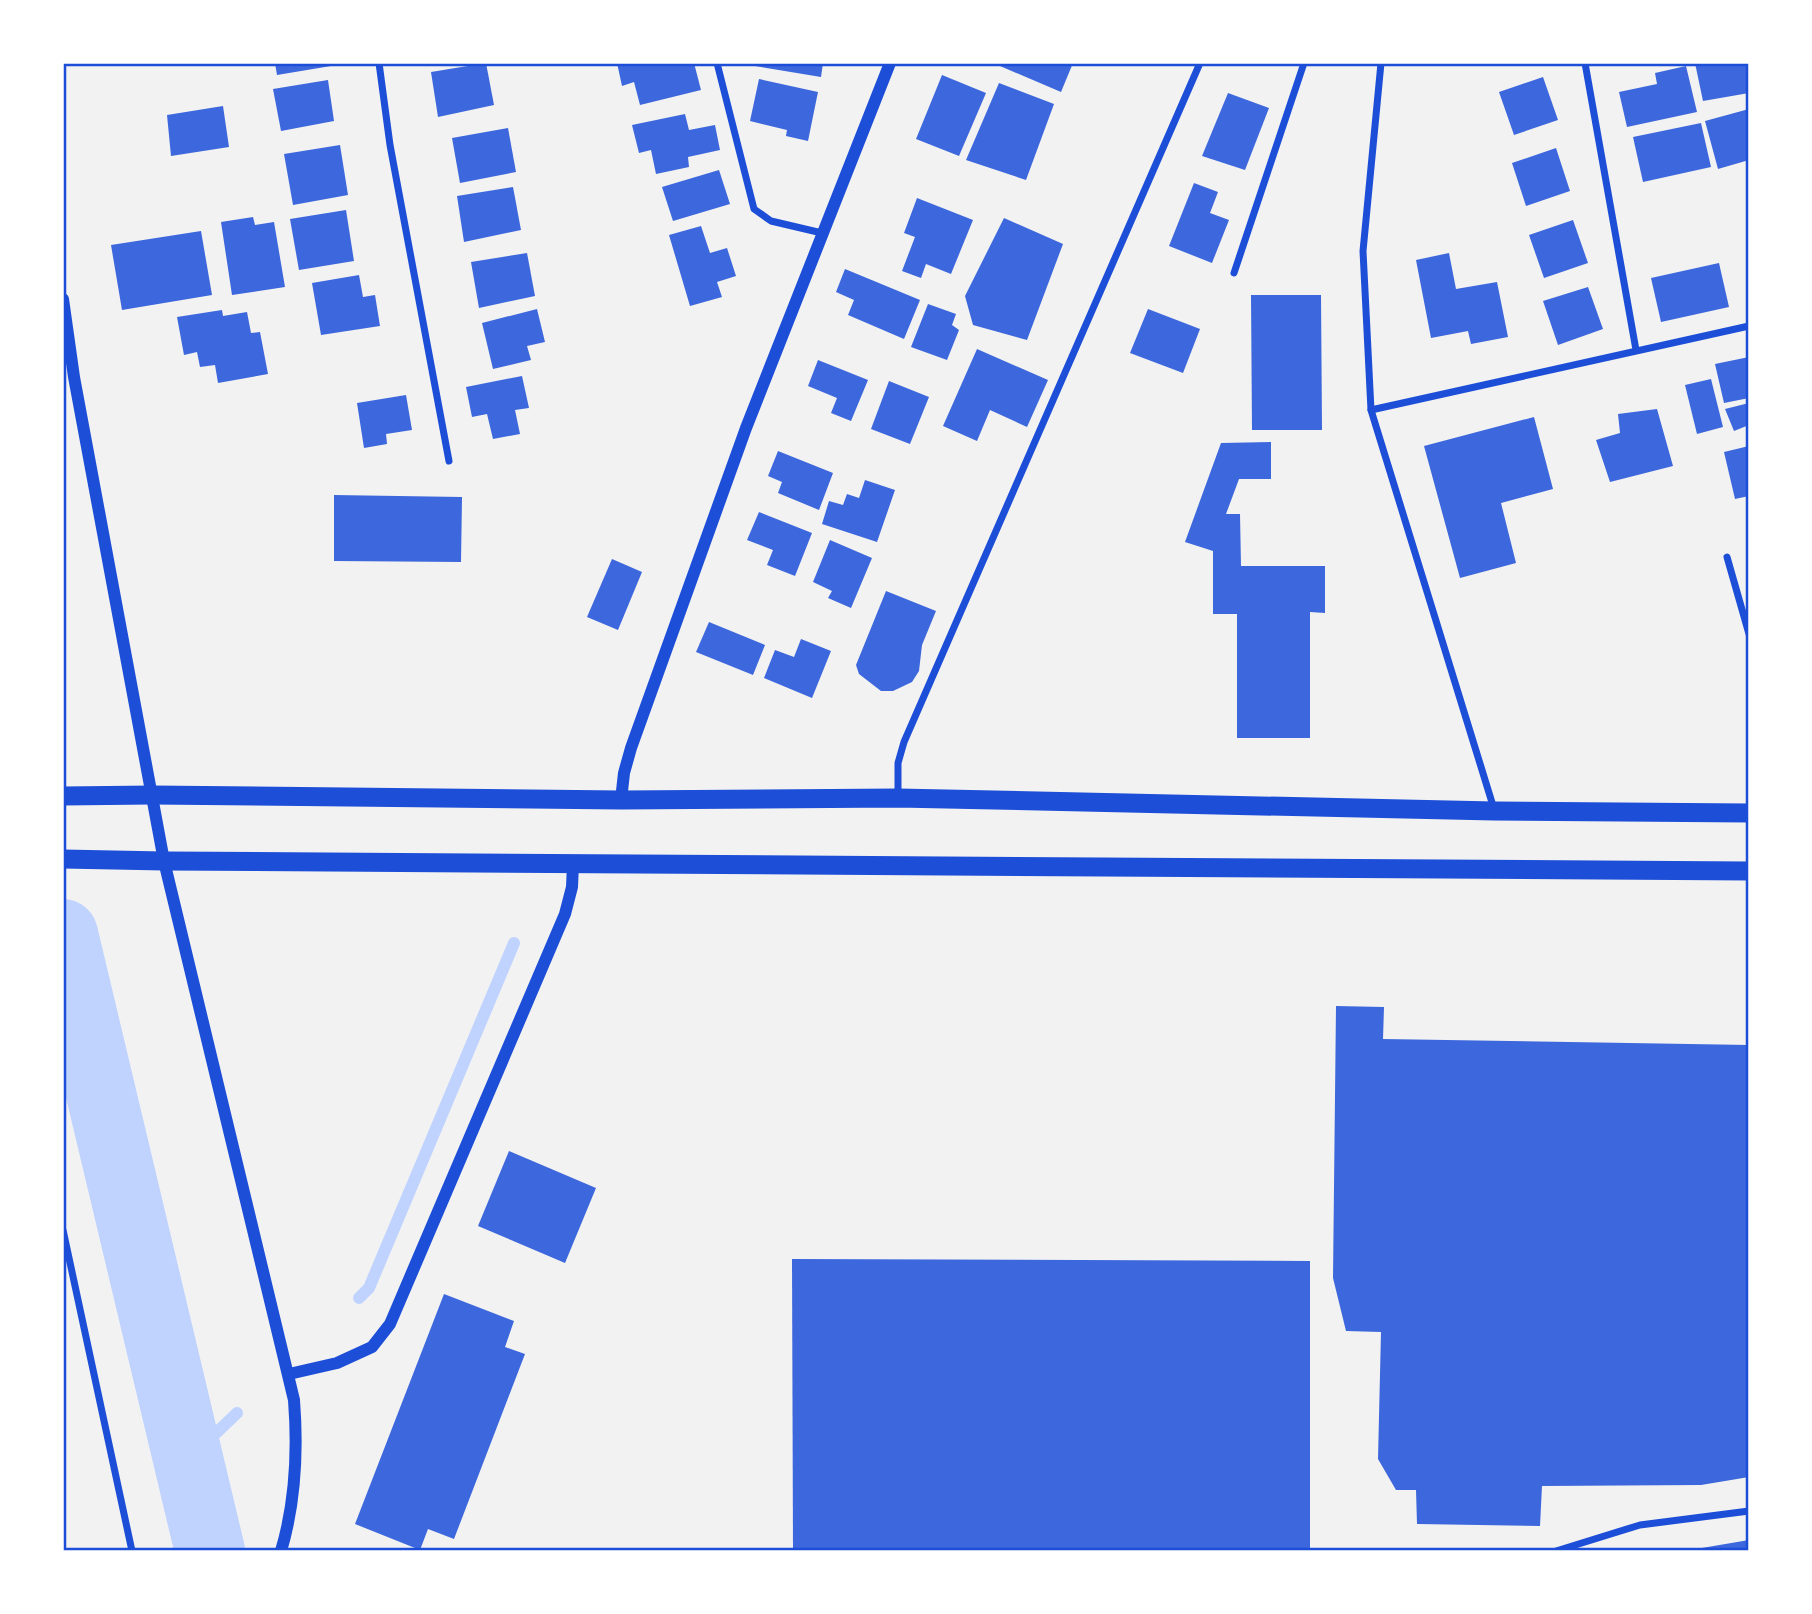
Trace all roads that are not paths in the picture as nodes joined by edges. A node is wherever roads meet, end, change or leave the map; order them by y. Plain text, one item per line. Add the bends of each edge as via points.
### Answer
1 (379, 63) edge
2 (717, 63) edge
3 (890, 63) edge
4 (1200, 63) edge
5 (1304, 63) edge
6 (1381, 63) edge
7 (1586, 63) edge
8 (821, 233) junction
9 (1234, 273) dead end
10 (63, 299) edge
11 (1749, 326) edge
12 (1636, 351) junction
13 (1371, 410) junction
14 (449, 461) dead end
15 (1727, 557) dead end
16 (1749, 634) edge
17 (152, 795) junction
18 (72, 796) edge
19 (898, 798) junction
20 (621, 800) junction
21 (1494, 811) junction
22 (1749, 813) edge
23 (63, 859) edge
24 (164, 862) junction
25 (573, 864) junction
26 (1749, 871) edge
27 (63, 1230) edge
28 (289, 1374) junction
29 (1749, 1511) edge
30 (132, 1551) edge
31 (281, 1551) edge
32 (1556, 1551) edge

1 - 14 street
2 - 8 street via 754,209 771,221
3 - 8 street
4 - 19 street via 904,742 898,762
5 - 9 street
6 - 13 street via 1363,251
7 - 12 street
8 - 20 street via 631,748
10 - 17 street
11 - 12 street
12 - 13 street
13 - 21 street
15 - 16 street
17 - 18 highway
17 - 20 highway
17 - 24 street
19 - 20 highway
19 - 21 highway
21 - 22 highway
23 - 24 highway
24 - 25 highway
24 - 28 street
25 - 26 highway
25 - 28 street via 565,914 390,1324 372,1347 337,1363
27 - 30 street
28 - 31 street via 297,1469
29 - 32 street via 1640,1525

